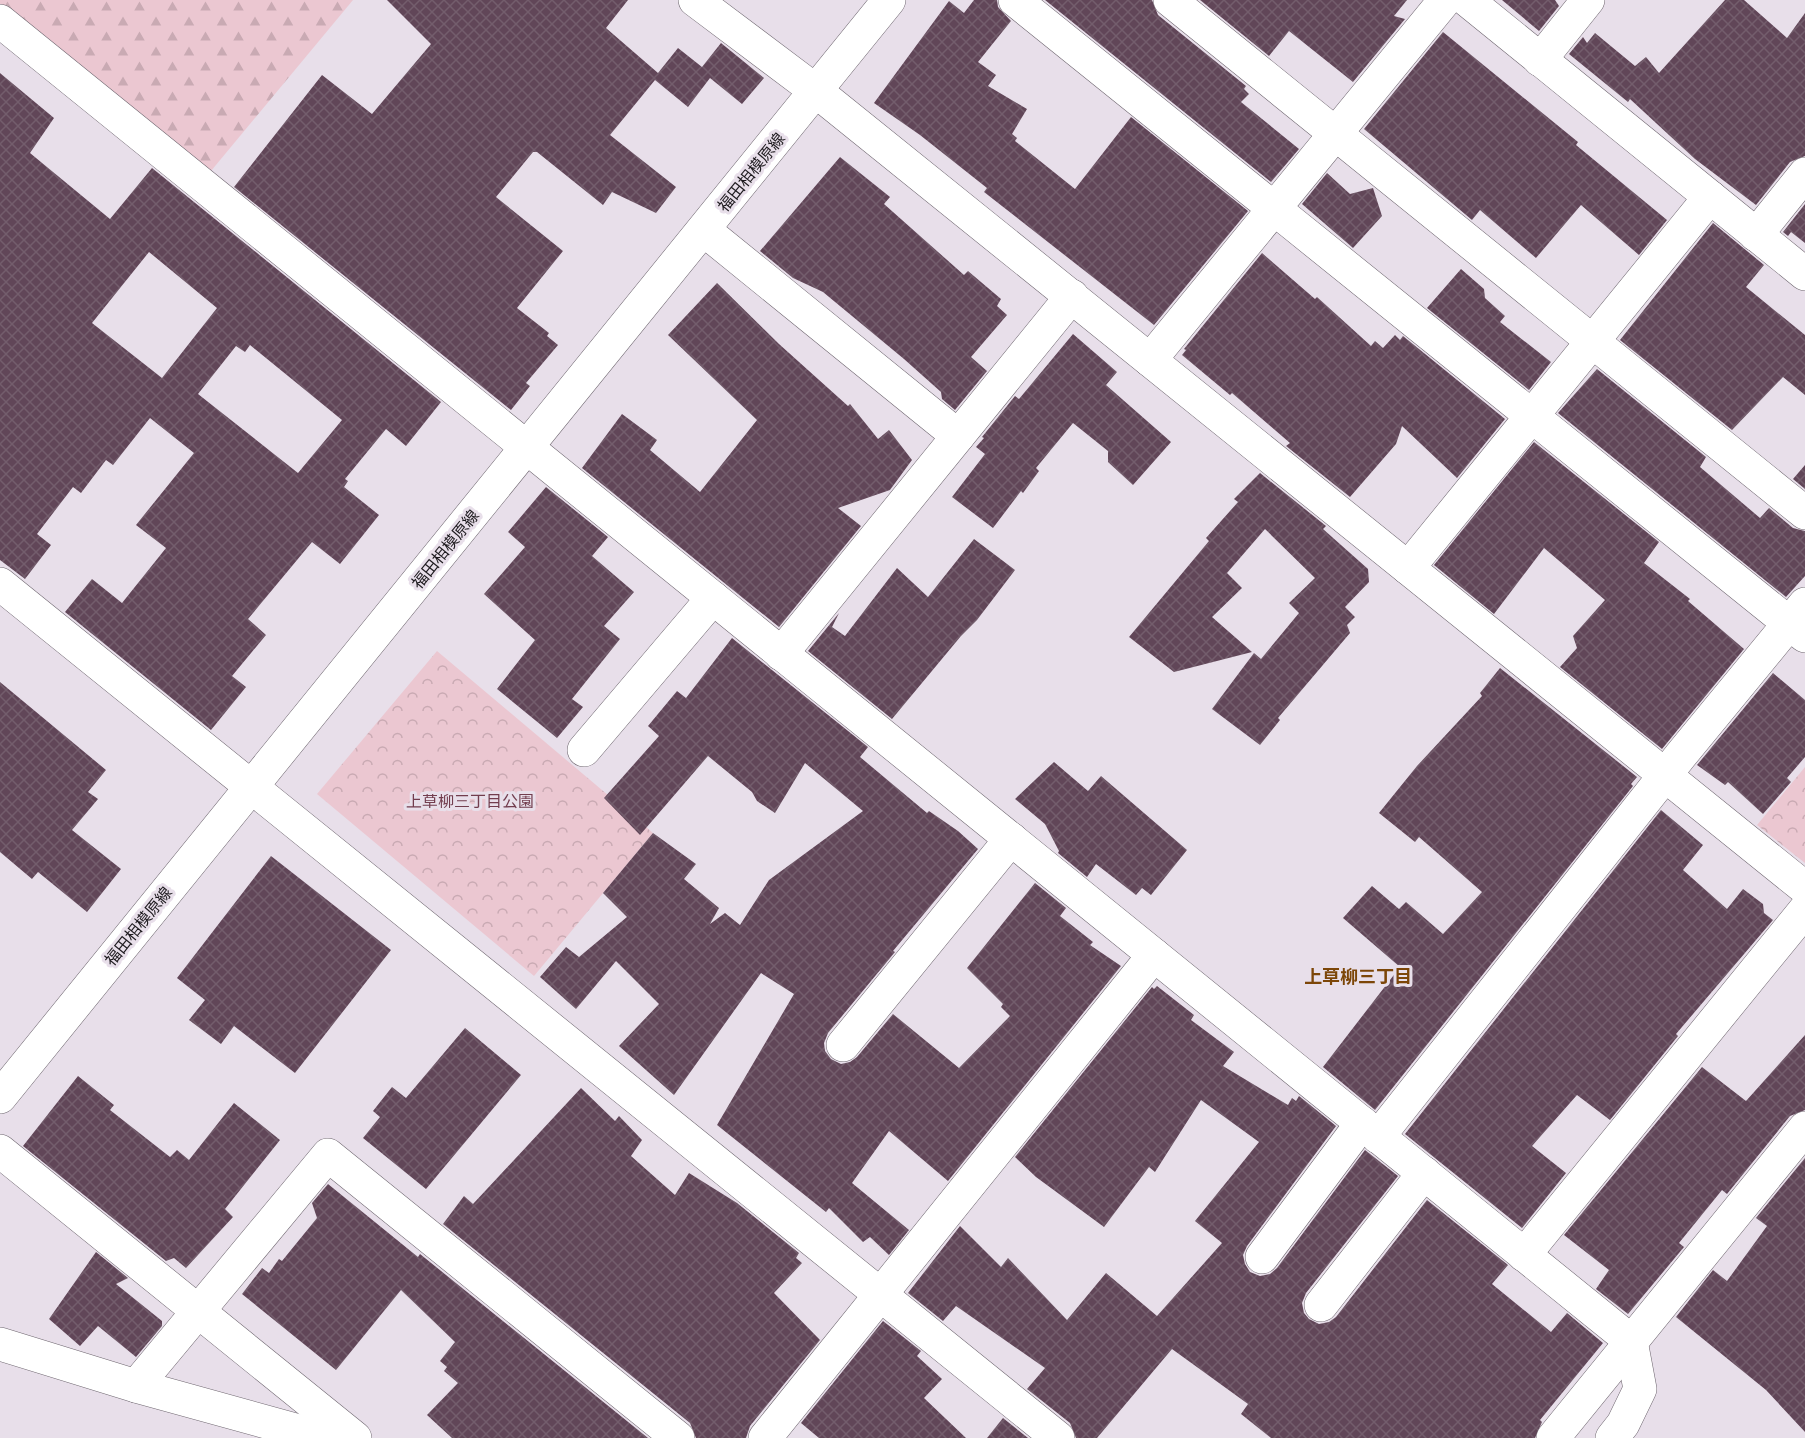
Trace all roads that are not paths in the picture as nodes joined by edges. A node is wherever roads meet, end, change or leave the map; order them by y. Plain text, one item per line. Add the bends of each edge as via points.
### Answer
1 (695, 0) edge
2 (889, 0) edge
3 (1015, 0) edge
4 (1170, 0) edge
5 (1445, 0) edge
6 (1467, 0) edge
7 (1588, 0) edge
8 (0, 21) edge
9 (1540, 60) junction
10 (816, 91) junction
11 (1335, 134) junction
12 (1805, 174) edge
13 (1710, 197) junction
14 (1274, 209) junction
15 (704, 230) junction
16 (1756, 235) junction
17 (1805, 274) edge
18 (1072, 296) junction
19 (1592, 342) junction
20 (1150, 360) junction
21 (1532, 415) junction
22 (958, 436) junction
23 (528, 448) junction
24 (1805, 513) edge
25 (1408, 568) junction
26 (0, 584) edge
27 (713, 598) junction
28 (1800, 621) edge
29 (781, 654) junction
30 (584, 750) dead end
31 (1666, 776) junction
32 (251, 786) junction
33 (1011, 840) junction
34 (1805, 888) edge
35 (1805, 910) edge
36 (1154, 955) junction
37 (843, 1046) dead end
38 (0, 1097) edge
39 (1805, 1128) edge
40 (1370, 1130) junction
41 (0, 1151) edge
42 (1424, 1173) junction
43 (1524, 1255) junction
44 (1262, 1257) dead end
45 (881, 1294) junction
46 (1320, 1305) dead end
47 (197, 1311) junction
48 (1631, 1341) junction
49 (0, 1344) edge
50 (136, 1386) junction
51 (782, 1432) edge
52 (1620, 1433) edge
53 (324, 1438) edge
54 (355, 1438) edge
55 (678, 1438) edge
56 (1058, 1438) edge
57 (1553, 1438) edge

1 - 10 street
2 - 10 street, 福田相模原線
3 - 14 street
4 - 11 street
5 - 11 street
6 - 9 street
7 - 9 street
8 - 23 street
9 - 13 street
10 - 15 street, 福田相模原線
10 - 18 street
11 - 14 street
11 - 19 street
12 - 16 street
13 - 16 street
13 - 19 street
14 - 20 street
14 - 21 street
15 - 22 street
15 - 23 street, 福田相模原線
16 - 17 street
18 - 20 street
18 - 22 street
19 - 21 street
19 - 24 street
20 - 25 street
21 - 25 street
21 - 28 street
22 - 29 street
23 - 27 street
23 - 32 street, 福田相模原線
25 - 31 street
26 - 32 street
27 - 29 street
27 - 30 street
28 - 31 street
29 - 33 street
31 - 34 street
31 - 40 street
32 - 38 street, 福田相模原線
32 - 45 street
33 - 36 street
33 - 37 street
35 - 43 street
36 - 40 street
36 - 45 street
39 - 48 street
40 - 42 street
40 - 44 street
41 - 47 street
42 - 43 street
42 - 46 street
43 - 48 street
45 - 51 street
45 - 56 street
47 - 50 street
47 - 54 street
47 - 55 street via 328,1155
48 - 52 street via 1640,1389
48 - 57 street
49 - 50 street
50 - 53 street

